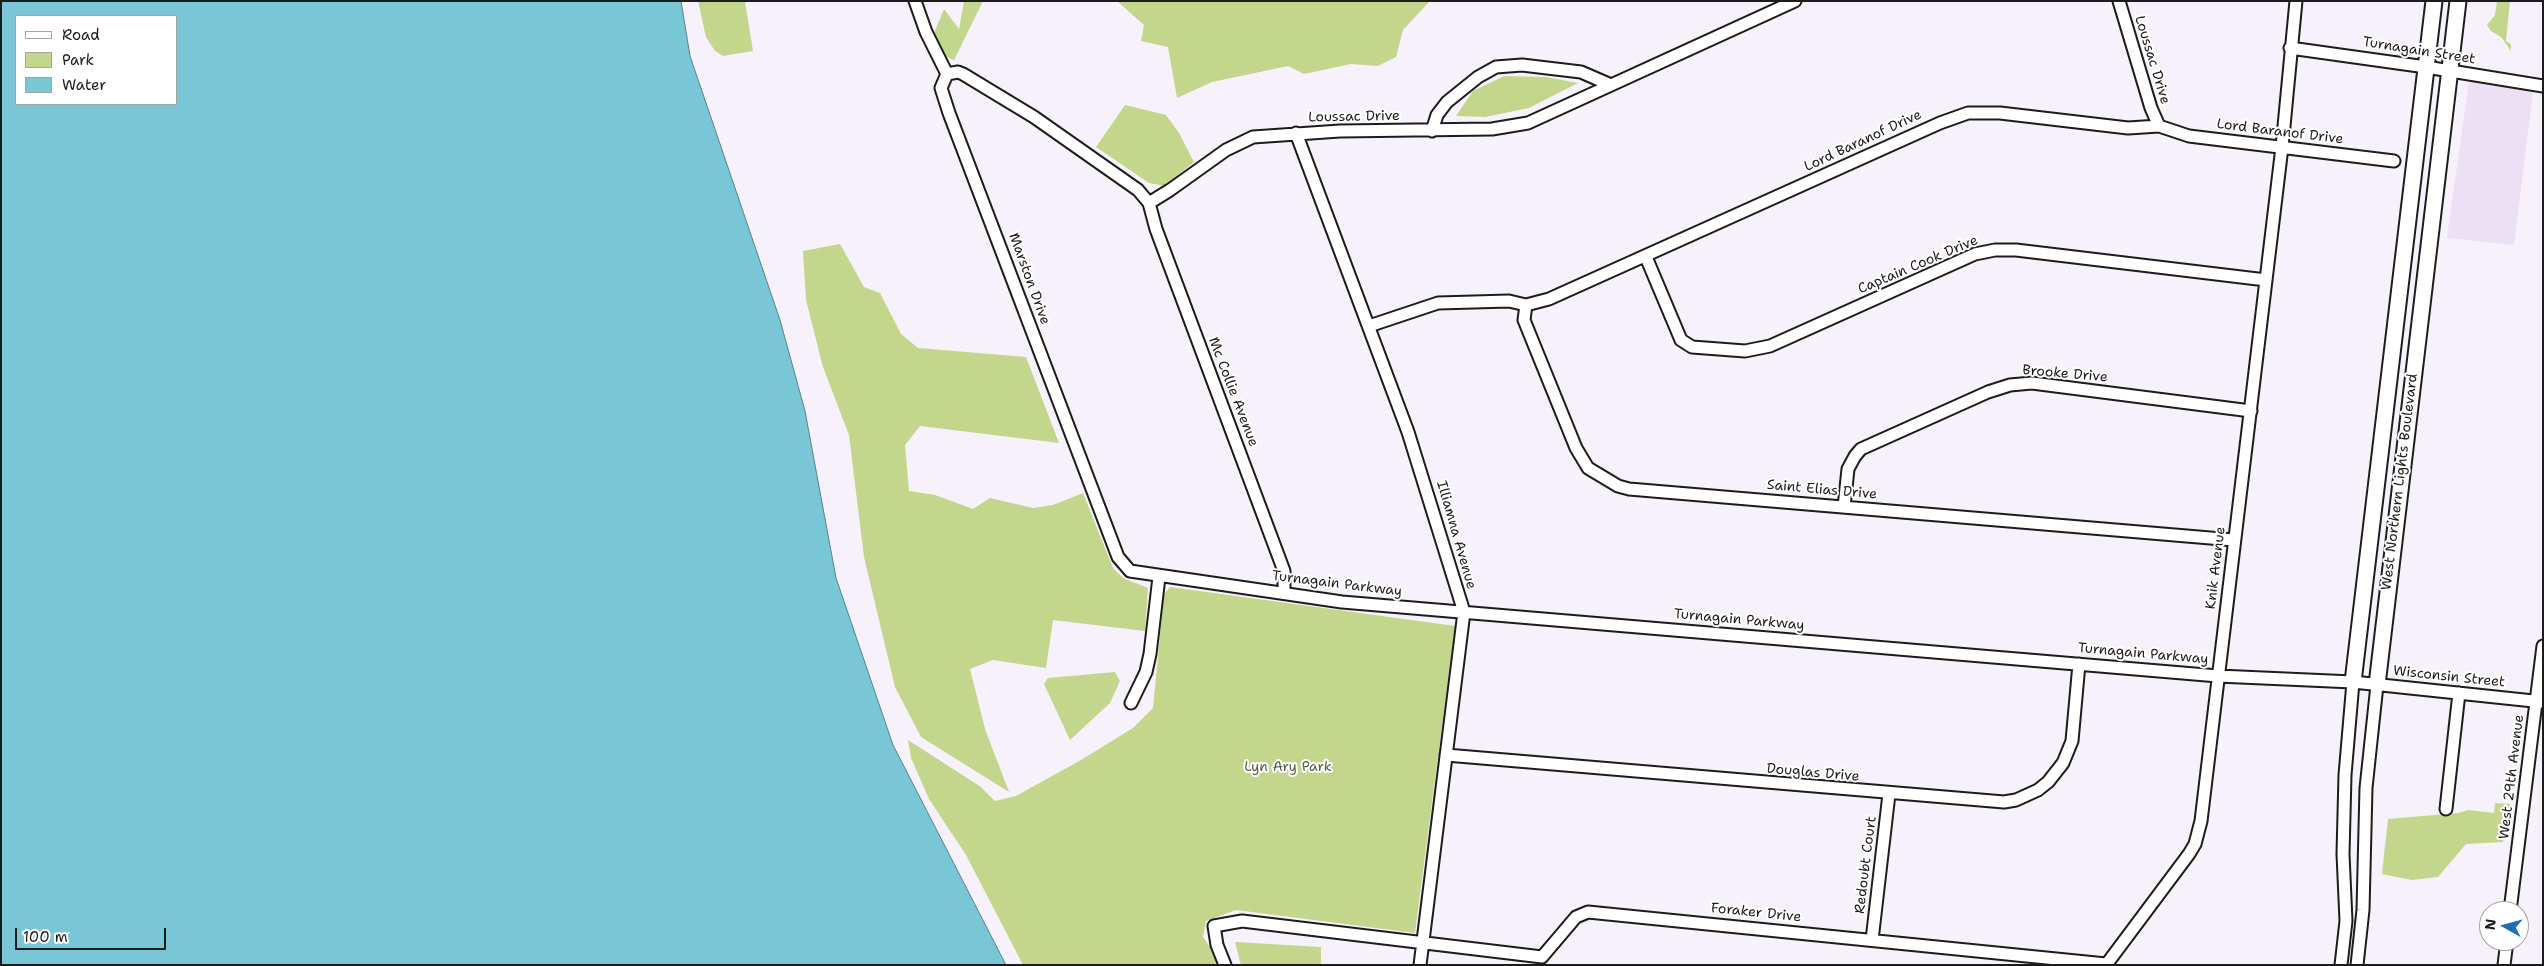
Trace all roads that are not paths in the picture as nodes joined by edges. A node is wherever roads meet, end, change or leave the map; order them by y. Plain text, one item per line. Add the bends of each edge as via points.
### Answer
1 (915, 1) edge
2 (1795, 1) edge
3 (2119, 1) edge
4 (2296, 1) edge
5 (2434, 1) edge
6 (2458, 1) edge
7 (2290, 48) junction
8 (2426, 67) junction
9 (2449, 70) junction
10 (947, 74) junction
11 (1611, 85) junction
12 (2543, 86) edge
13 (2159, 126) junction
14 (1432, 131) junction
15 (1296, 134) junction
16 (2282, 147) junction
17 (2394, 161) dead end
18 (1149, 203) junction
19 (1646, 257) junction
20 (2266, 280) junction
21 (1526, 305) junction
22 (1369, 326) junction
23 (2251, 411) junction
24 (1844, 508) junction
25 (2234, 540) junction
26 (1126, 568) joint
27 (1159, 576) junction
28 (1284, 592) junction
29 (1464, 612) junction
30 (2543, 646) edge
31 (2078, 664) junction
32 (2218, 676) junction
33 (2353, 682) junction
34 (2377, 685) junction
35 (2459, 693) junction
36 (2539, 702) edge
37 (1131, 703) dead end
38 (1446, 755) junction
39 (1889, 794) junction
40 (2446, 809) dead end
41 (2511, 901) edge
42 (1872, 940) junction
43 (1423, 943) junction
44 (2506, 951) edge
45 (1543, 961) edge
46 (2106, 964) edge
47 (1225, 965) edge
48 (1420, 965) edge
49 (2340, 965) edge
50 (2357, 965) edge
51 (2504, 965) edge

1 - 10 street
2 - 11 street, Loussac Drive
3 - 13 street, Loussac Drive
4 - 7 street, Knik Avenue
5 - 8 main road, West Northern Lights Boulevard
6 - 9 main road, West Northern Lights Boulevard
7 - 8 street, Turnagain Street
7 - 16 street, Knik Avenue
8 - 9 street, Turnagain Street
8 - 33 main road, West Northern Lights Boulevard
9 - 12 street, Turnagain Street
9 - 34 main road, West Northern Lights Boulevard
10 - 18 street via 963,74 1034,116 1138,190
10 - 26 street, Marston Drive via 941,88 949,112 1118,557
11 - 14 street, Loussac Drive via 1528,124 1492,130
11 - 14 street via 1581,72 1522,65 1496,67 1447,102 1437,115
13 - 16 street, Lord Baranof Drive via 2189,136
13 - 19 street, Lord Baranof Drive via 2128,128 2000,113 1968,113
14 - 15 street, Loussac Drive
15 - 18 street, Loussac Drive via 1264,135 1238,143
15 - 22 street, Illiamna Avenue
16 - 17 street, Lord Baranof Drive
16 - 20 street, Knik Avenue
18 - 28 street, Mc Collie Avenue via 1156,230 1284,571
19 - 20 street, Captain Cook Drive via 1678,334 1686,344 1745,351 1770,346 1975,254 1995,250
19 - 21 street, Lord Baranof Drive via 1549,299
20 - 23 street, Knik Avenue
21 - 22 street, Lord Baranof Drive via 1509,301 1450,301
21 - 24 street, Saint Elias Drive via 1524,320 1576,448 1588,468 1598,476 1629,489
22 - 29 street, Illiamna Avenue via 1423,476
23 - 24 street, Brooke Drive via 2010,384 1861,449 1848,469
23 - 25 street, Knik Avenue
24 - 25 street, Saint Elias Drive
25 - 32 street, Knik Avenue
26 - 27 street, Turnagain Parkway
27 - 28 street, Turnagain Parkway
27 - 37 street via 1150,654 1146,672
28 - 29 street, Turnagain Parkway via 1342,602
29 - 31 street, Turnagain Parkway
29 - 38 street, Illiamna Avenue
30 - 36 street, West 29th Avenue
31 - 32 street, Turnagain Parkway
31 - 39 street, Douglas Drive via 2070,751 2056,773 2038,790 2004,802
32 - 33 street, Turnagain Parkway
32 - 46 street, Knik Avenue via 2201,821 2195,844
33 - 34 street, Wisconsin Street
33 - 49 street, West Northern Lights Boulevard via 2344,783 2346,921
34 - 35 street, Wisconsin Street
34 - 50 street, West Northern Lights Boulevard via 2367,778 2363,910
35 - 36 street, Wisconsin Street
35 - 40 street
36 - 41 street, West 29th Avenue
38 - 39 street, Douglas Drive
38 - 43 street, Illiamna Avenue
39 - 42 street, Redoubt Court
42 - 45 street, Foraker Drive via 1588,912 1576,917
42 - 46 street, Foraker Drive
43 - 45 street, Foraker Drive
43 - 47 street, Foraker Drive via 1242,921 1214,926
43 - 48 street, Illiamna Avenue
44 - 51 street

